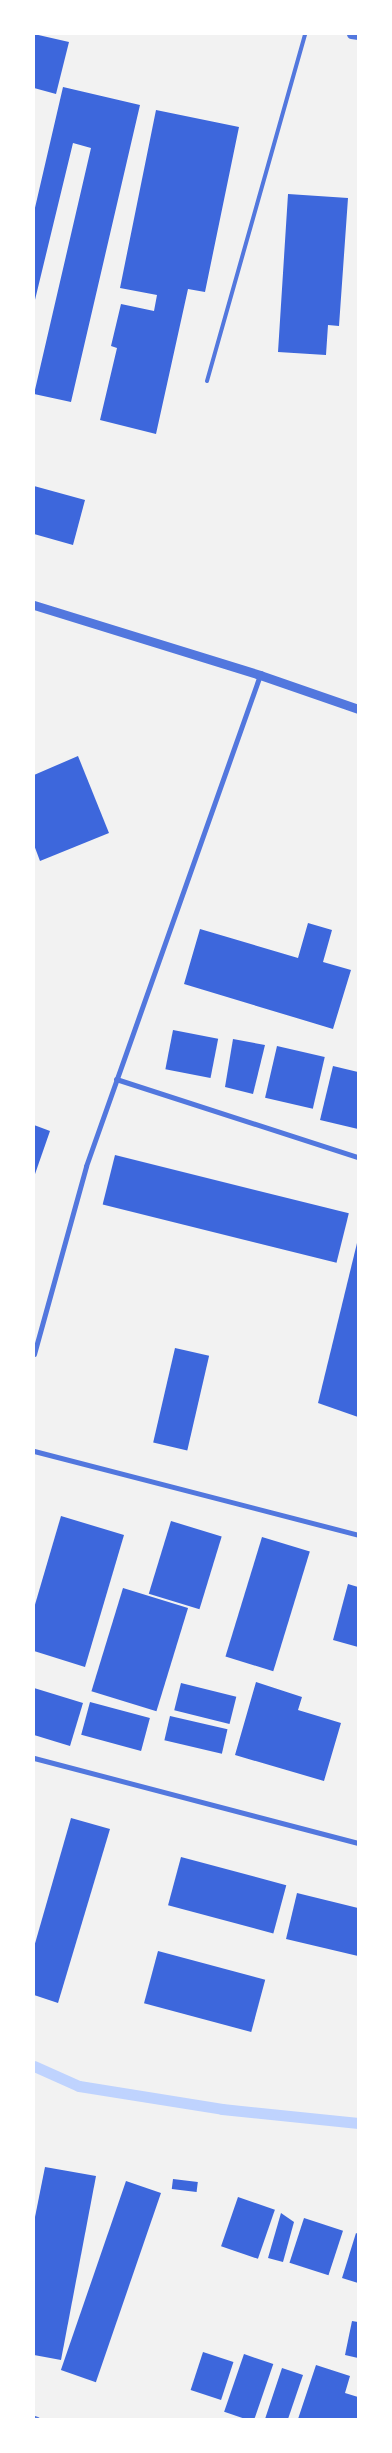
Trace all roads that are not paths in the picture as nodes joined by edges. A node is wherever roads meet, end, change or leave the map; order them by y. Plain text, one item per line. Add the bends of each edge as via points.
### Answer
1 (305, 34) edge
2 (351, 34) edge
3 (358, 35) edge
4 (207, 381) dead end
5 (34, 605) edge
6 (260, 675) junction
7 (358, 709) edge
8 (116, 1079) junction
9 (358, 1157) edge
10 (34, 1354) edge
11 (34, 1451) edge
12 (358, 1535) edge
13 (34, 1758) edge
14 (358, 1844) edge

1 - 4 lane
2 - 3 street
5 - 6 street
6 - 7 street
6 - 8 street
8 - 9 street
8 - 10 street via 86,1166
11 - 12 street
13 - 14 street

